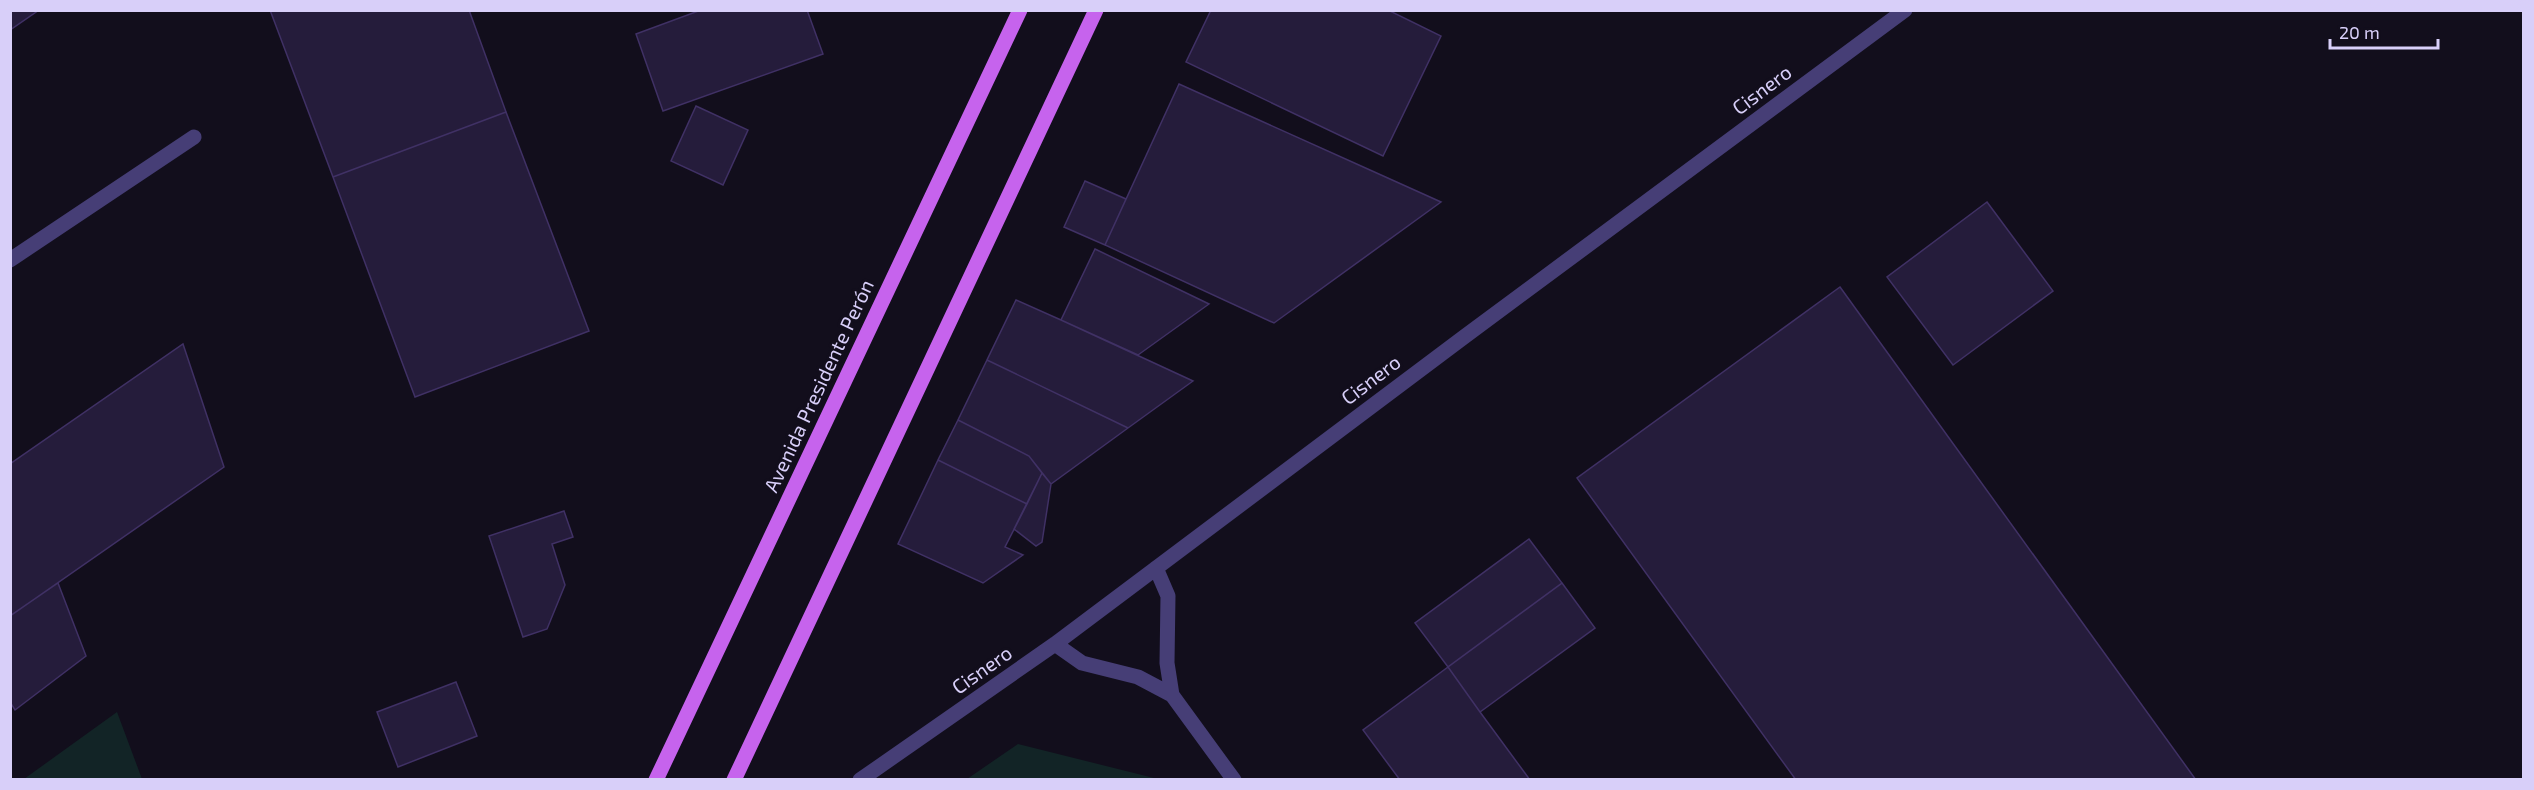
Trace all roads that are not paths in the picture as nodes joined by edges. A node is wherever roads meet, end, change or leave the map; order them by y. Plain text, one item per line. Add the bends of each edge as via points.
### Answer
1 (1020, 10) edge
2 (1096, 10) edge
3 (1905, 10) edge
4 (194, 138) dead end
5 (10, 260) edge
6 (1156, 568) junction
7 (1055, 644) junction
8 (1172, 695) junction
9 (656, 780) edge
10 (734, 780) edge
11 (860, 780) edge
12 (1234, 780) edge

1 - 9 main road, Avenida Presidente Perón
2 - 10 main road
3 - 6 lane, Cisnero
4 - 5 lane
6 - 7 lane, Cisnero
6 - 8 lane via 1168,596 1167,663
7 - 8 lane via 1082,663 1138,677
7 - 11 lane, Cisnero
8 - 12 lane

